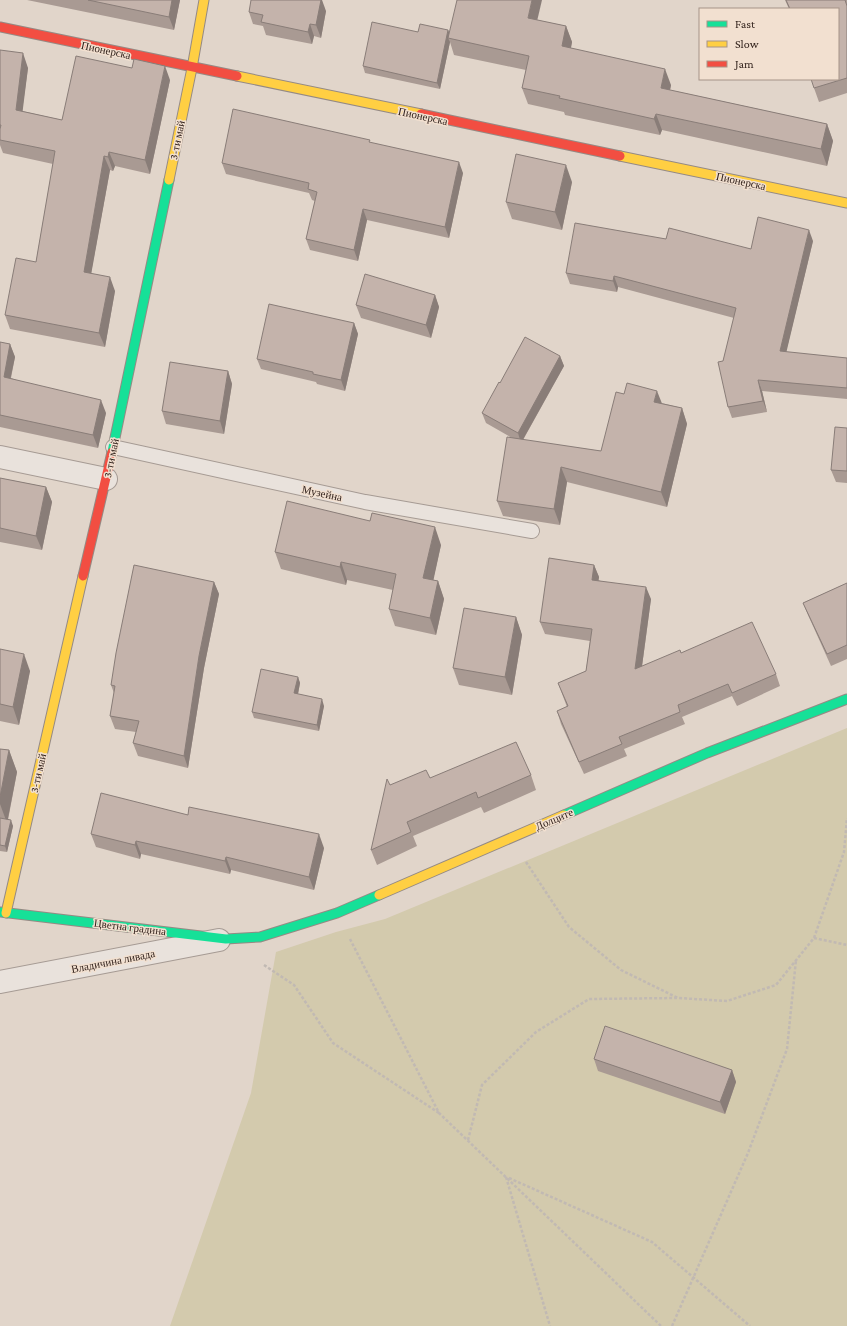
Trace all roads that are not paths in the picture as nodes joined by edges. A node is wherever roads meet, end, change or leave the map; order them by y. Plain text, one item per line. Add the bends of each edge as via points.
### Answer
1 (204, 0) edge
2 (0, 28) edge
3 (192, 68) junction
4 (847, 203) edge
5 (113, 447) junction
6 (0, 457) edge
7 (106, 479) junction
8 (532, 531) dead end
9 (847, 699) edge
10 (3, 912) edge
11 (260, 938) joint
12 (226, 939) junction
13 (0, 982) edge

1 - 3 street, 3-ти май
2 - 3 street, Пионерска
3 - 4 street, Пионерска
3 - 5 street, 3-ти май
5 - 7 street, 3-ти май
5 - 8 lane, Музейна via 366,502
6 - 7 street
7 - 10 street, 3-ти май
9 - 11 street, Долците via 707,753 337,913
10 - 12 street, Цветна градина
11 - 12 street, Цветна градина
12 - 13 street, Владичина ливада

